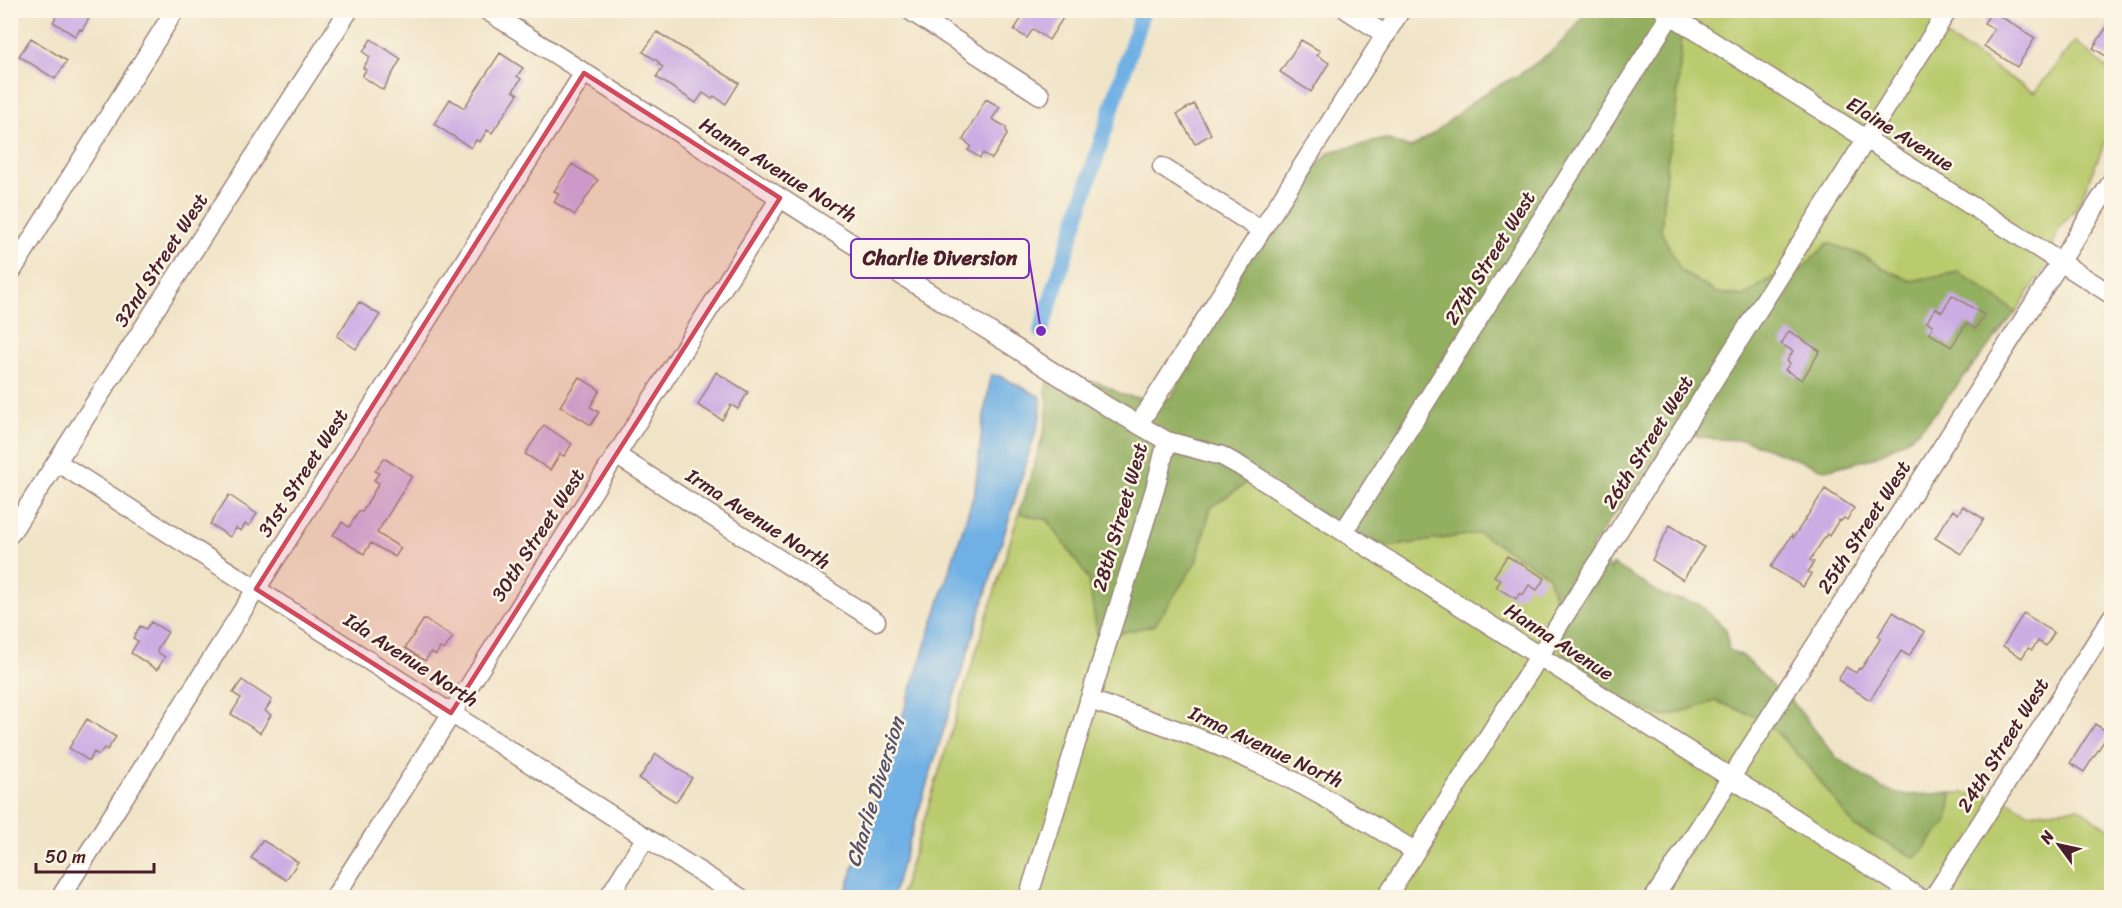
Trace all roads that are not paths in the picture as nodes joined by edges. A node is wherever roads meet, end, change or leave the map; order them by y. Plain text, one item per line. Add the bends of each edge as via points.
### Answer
1 (175, 10) edge
2 (349, 10) edge
3 (486, 10) edge
4 (909, 10) edge
5 (1347, 10) edge
6 (1401, 10) edge
7 (1948, 10) edge
8 (1670, 12) edge
9 (1386, 35) junction
10 (584, 73) junction
11 (1040, 95) dead end
12 (1866, 139) junction
13 (1162, 167) dead end
14 (2112, 181) edge
15 (780, 198) junction
16 (1261, 230) junction
17 (2060, 262) junction
18 (10, 274) edge
19 (2112, 295) edge
20 (1139, 424) junction
21 (1167, 441) junction
22 (616, 455) junction
23 (57, 462) junction
24 (1344, 531) junction
25 (10, 534) edge
26 (256, 589) junction
27 (2112, 617) edge
28 (876, 621) dead end
29 (1538, 656) junction
30 (1089, 700) junction
31 (451, 713) junction
32 (1731, 777) junction
33 (646, 837) junction
34 (1415, 851) junction
35 (60, 897) edge
36 (334, 897) edge
37 (608, 897) edge
38 (741, 897) edge
39 (1028, 897) edge
40 (1386, 897) edge
41 (1654, 897) edge
42 (1920, 897) edge
43 (1933, 897) edge

1 - 18 street
2 - 23 street, 32nd Street West
3 - 10 street, Hanna Avenue North
4 - 11 street
5 - 9 street
6 - 9 street, 28th Street West
7 - 12 street, 26th Street West
8 - 12 street, Elaine Avenue
8 - 24 street, 27th Street West
9 - 16 street, 28th Street West
10 - 15 street, Hanna Avenue North
10 - 26 street, 31st Street West
12 - 17 street, Elaine Avenue
12 - 29 street, 26th Street West
13 - 16 street
14 - 17 street, 25th Street West
15 - 20 street, Hanna Avenue North
15 - 22 street, 30th Street West
16 - 20 street, 28th Street West
17 - 19 street, Elaine Avenue
17 - 32 street, 25th Street West
20 - 21 street, 28th Street West
21 - 24 street, Hanna Avenue via 1222,456
21 - 30 street, 28th Street West
22 - 28 street, Irma Avenue North
22 - 31 street, 30th Street West
23 - 25 street, 32nd Street West
23 - 26 street, Ida Avenue North
24 - 29 street, Hanna Avenue
26 - 31 street, Ida Avenue North
26 - 35 street, 31st Street West
27 - 43 street, 24th Street West
29 - 32 street, Hanna Avenue
29 - 34 street, 26th Street West
30 - 34 street, Irma Avenue North via 1173,728 1288,778
30 - 39 street, 28th Street West
31 - 33 street, Ida Avenue North
31 - 36 street, 30th Street West
32 - 41 street, 25th Street West
32 - 42 street, Hanna Avenue
33 - 37 street
33 - 38 street, Ida Avenue North
34 - 40 street, 26th Street West

